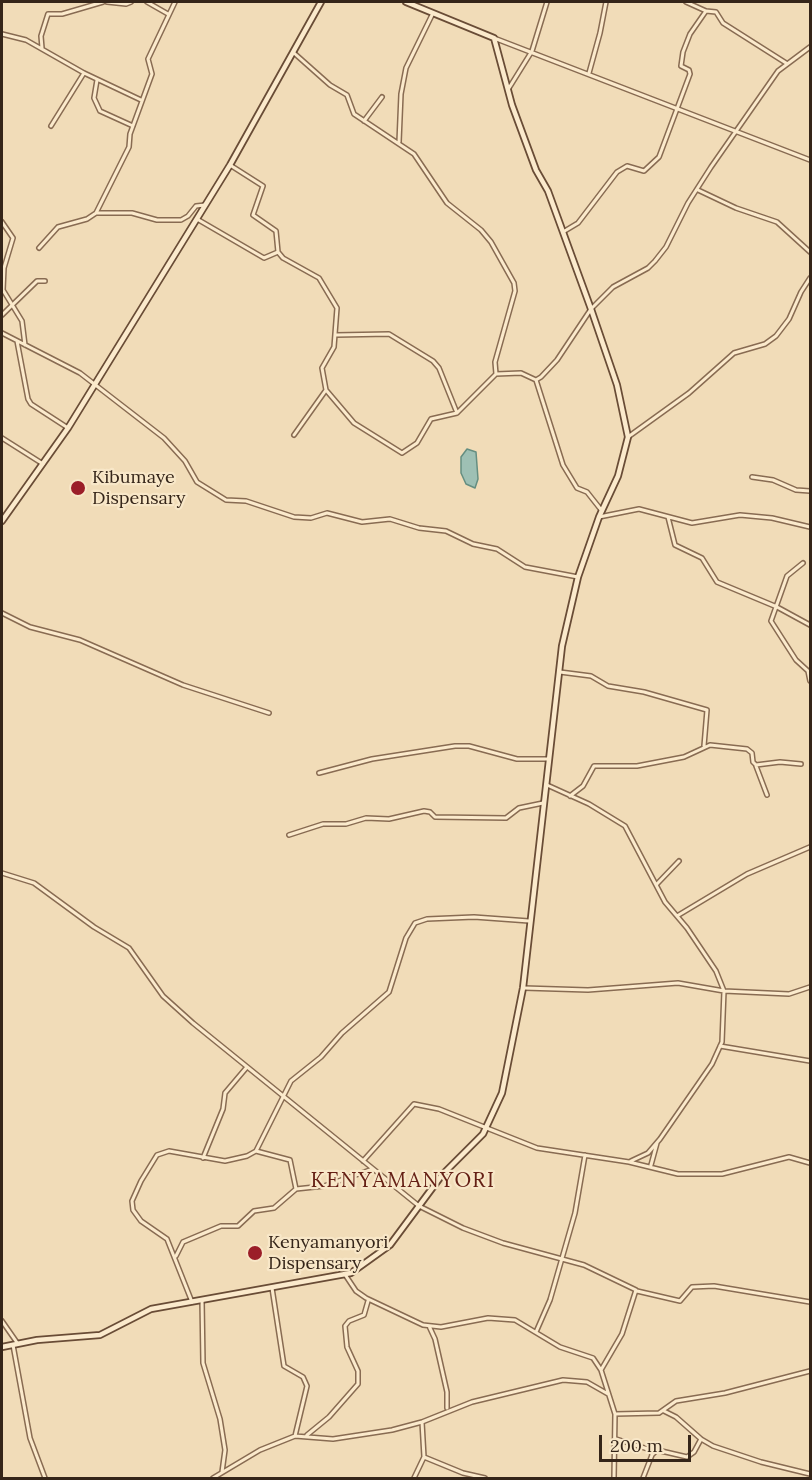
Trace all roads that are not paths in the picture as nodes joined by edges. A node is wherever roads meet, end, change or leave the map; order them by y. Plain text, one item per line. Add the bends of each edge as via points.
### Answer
1 (105, 2) edge
2 (131, 2) edge
3 (147, 2) edge
4 (175, 2) edge
5 (321, 2) edge
6 (406, 2) edge
7 (546, 2) edge
8 (606, 2) edge
9 (687, 2) edge
10 (706, 11) junction
11 (168, 14) junction
12 (433, 14) junction
13 (2, 34) edge
14 (494, 38) junction
15 (810, 47) edge
16 (42, 48) junction
17 (532, 51) junction
18 (294, 53) junction
19 (786, 63) junction
20 (84, 73) junction
21 (589, 73) junction
22 (97, 80) junction
23 (507, 90) junction
24 (382, 97) dead end
25 (141, 100) junction
26 (677, 107) junction
27 (364, 121) junction
28 (51, 126) dead end
29 (133, 126) junction
30 (737, 130) junction
31 (399, 142) junction
32 (810, 160) edge
33 (230, 165) junction
34 (698, 190) junction
35 (205, 206) junction
36 (96, 213) junction
37 (197, 219) junction
38 (2, 222) edge
39 (563, 232) junction
40 (39, 248) dead end
41 (279, 252) junction
42 (810, 252) edge
43 (3, 268) edge
44 (810, 278) edge
45 (45, 280) dead end
46 (11, 303) junction
47 (591, 309) junction
48 (2, 315) edge
49 (2, 333) edge
50 (336, 335) junction
51 (17, 341) junction
52 (25, 345) junction
53 (496, 374) junction
54 (536, 380) junction
55 (95, 385) junction
56 (326, 390) junction
57 (458, 413) junction
58 (68, 428) junction
59 (294, 435) dead end
60 (628, 437) junction
61 (2, 438) edge
62 (43, 465) junction
63 (752, 477) dead end
64 (810, 490) edge
65 (602, 511) junction
66 (599, 517) junction
67 (668, 517) junction
68 (2, 521) edge
69 (810, 527) edge
70 (803, 563) dead end
71 (578, 577) junction
72 (777, 607) junction
73 (2, 613) edge
74 (810, 625) edge
75 (560, 672) junction
76 (810, 681) edge
77 (269, 713) dead end
78 (705, 746) junction
79 (550, 759) junction
80 (801, 764) dead end
81 (756, 765) junction
82 (319, 773) dead end
83 (547, 785) junction
84 (767, 795) dead end
85 (570, 796) junction
86 (543, 803) junction
87 (289, 835) dead end
88 (810, 847) edge
89 (679, 861) dead end
90 (2, 873) edge
91 (656, 885) junction
92 (677, 916) junction
93 (529, 921) junction
94 (810, 987) edge
95 (523, 988) junction
96 (724, 992) junction
97 (720, 1046) junction
98 (810, 1061) edge
99 (247, 1067) junction
100 (284, 1099) junction
101 (487, 1129) junction
102 (660, 1139) junction
103 (256, 1151) junction
104 (585, 1155) junction
105 (203, 1158) junction
106 (363, 1161) junction
107 (629, 1162) junction
108 (810, 1163) edge
109 (651, 1166) junction
110 (374, 1169) junction
111 (296, 1189) junction
112 (419, 1206) junction
113 (175, 1258) junction
114 (561, 1260) junction
115 (346, 1275) junction
116 (272, 1288) junction
117 (637, 1291) junction
118 (202, 1300) junction
119 (368, 1300) junction
120 (192, 1302) junction
121 (810, 1302) edge
122 (2, 1321) edge
123 (429, 1326) junction
124 (536, 1332) junction
125 (15, 1345) junction
126 (2, 1347) edge
127 (601, 1370) junction
128 (810, 1371) edge
129 (608, 1394) junction
130 (447, 1410) junction
131 (664, 1411) junction
132 (615, 1414) junction
133 (422, 1422) junction
134 (307, 1435) junction
135 (295, 1436) junction
136 (616, 1439) junction
137 (701, 1439) junction
138 (652, 1455) junction
139 (424, 1457) junction
140 (222, 1472) junction
141 (810, 1474) edge
142 (45, 1479) edge
143 (213, 1479) edge
144 (414, 1479) edge
145 (485, 1479) edge
146 (614, 1479) edge
147 (643, 1479) edge

1 - 2 street
1 - 16 street via 48,14 41,36
3 - 11 street
4 - 11 street
5 - 18 street
6 - 12 street
7 - 17 street
8 - 21 street
9 - 10 street
10 - 19 street via 716,12 723,22
10 - 26 street via 683,52 681,66 690,74
11 - 25 street via 148,59 152,74
12 - 14 street
12 - 31 street via 406,68
13 - 16 street
14 - 17 street
14 - 23 street
15 - 19 street
16 - 20 street
17 - 21 street
17 - 23 street
18 - 27 street via 347,95 352,111
18 - 33 street
19 - 30 street
20 - 22 street
20 - 28 street
21 - 26 street
22 - 25 street
22 - 29 street via 94,98 100,111
23 - 39 street
24 - 27 street
25 - 29 street
26 - 30 street
26 - 39 street via 659,157 644,171 627,166 617,172 578,223
27 - 31 street
29 - 36 street via 124,160
30 - 32 street
30 - 34 street
31 - 53 street via 421,161 447,203 491,242 514,283 495,362
33 - 35 street
33 - 41 street via 263,186 252,212 276,231
34 - 42 street via 777,222
34 - 47 street via 655,261 613,287
35 - 36 street via 196,206 181,220
35 - 37 street
36 - 40 street via 58,227
37 - 41 street via 264,258
37 - 55 street
38 - 43 street via 13,238
39 - 47 street
41 - 50 street via 325,285 337,308
43 - 46 street via 3,290
44 - 60 street via 776,336 765,344 734,353 689,393
45 - 46 street via 37,281
46 - 48 street
46 - 52 street via 24,328
47 - 54 street via 557,360
47 - 60 street via 617,386
49 - 51 street
50 - 56 street via 322,368
50 - 57 street via 386,333 433,361
51 - 52 street
51 - 58 street via 28,399
52 - 55 street via 60,361
53 - 54 street via 521,373
53 - 57 street
54 - 65 street via 562,465
55 - 58 street
55 - 71 street via 164,438 201,486 226,500 246,501 294,517 311,518 327,513 362,522 390,519 446,531 473,544 497,549 525,567
56 - 57 street via 354,423 402,453 417,443 431,419
56 - 59 street
58 - 62 street
60 - 65 street via 618,476
61 - 62 street
62 - 68 street
63 - 64 street via 773,480 796,490
65 - 66 street
66 - 67 street via 639,509
66 - 71 street
67 - 69 street via 692,523 747,516
67 - 72 street via 675,545 702,558 717,582
70 - 72 street via 789,573
71 - 75 street
72 - 74 street
72 - 76 street via 771,618 772,626 795,660 808,671
73 - 77 street via 30,627 80,640 183,685
75 - 78 street via 591,676 608,686 707,710
75 - 79 street
78 - 81 street via 747,749
78 - 85 street via 684,757 637,766 594,766 583,786
79 - 82 street via 517,759 463,745 411,751
79 - 83 street
80 - 81 street
81 - 84 street
83 - 85 street
83 - 86 street
85 - 91 street via 625,826
86 - 87 street via 519,808 506,818 435,817 424,811 389,819 324,824
86 - 93 street
88 - 92 street via 747,874
89 - 91 street
90 - 99 street via 34,883 129,948 163,996
91 - 92 street
92 - 96 street via 716,971
93 - 95 street
93 - 100 street via 474,917 415,923 406,938 389,992 296,1076
94 - 96 street via 789,994
95 - 96 street via 597,990 678,983
95 - 101 street via 502,1093
96 - 97 street
97 - 98 street
97 - 102 street
99 - 100 street
99 - 105 street via 225,1093 223,1109
100 - 103 street
100 - 106 street
101 - 104 street via 537,1148
101 - 106 street via 440,1109 414,1104
101 - 112 street via 442,1175
102 - 107 street via 648,1153
102 - 109 street
103 - 105 street via 225,1161
103 - 111 street via 290,1160
104 - 107 street
104 - 114 street via 580,1194
105 - 113 street via 169,1151 158,1155 132,1201 136,1215 163,1235
106 - 110 street
107 - 109 street
108 - 109 street via 785,1157 718,1174 683,1174
110 - 111 street via 324,1186
110 - 112 street
111 - 113 street via 274,1208 254,1211 238,1226 221,1226 183,1242
112 - 114 street via 503,1243
112 - 115 street via 390,1245
113 - 120 street
114 - 117 street via 584,1265
114 - 124 street
115 - 116 street
115 - 119 street via 356,1291
116 - 118 street
116 - 135 street via 284,1366 303,1377 307,1386
117 - 121 street via 680,1301 692,1287 714,1286
117 - 127 street via 622,1334
118 - 120 street
118 - 140 street via 203,1362 220,1419 225,1450
119 - 123 street
119 - 134 street via 366,1313 345,1326 358,1384
120 - 125 street via 151,1309 100,1335
122 - 125 street
123 - 124 street via 506,1318
123 - 130 street via 435,1339
124 - 127 street via 560,1347 593,1358
125 - 126 street
125 - 142 street via 30,1438
127 - 129 street
128 - 131 street via 676,1401
129 - 130 street via 574,1379
129 - 132 street
130 - 133 street
131 - 132 street
131 - 137 street
132 - 136 street
133 - 134 street via 346,1438
133 - 139 street
134 - 135 street
135 - 140 street
136 - 138 street via 648,1448
136 - 146 street
137 - 138 street via 687,1457 657,1450
137 - 141 street via 738,1455
138 - 147 street
139 - 144 street
139 - 145 street
140 - 143 street

